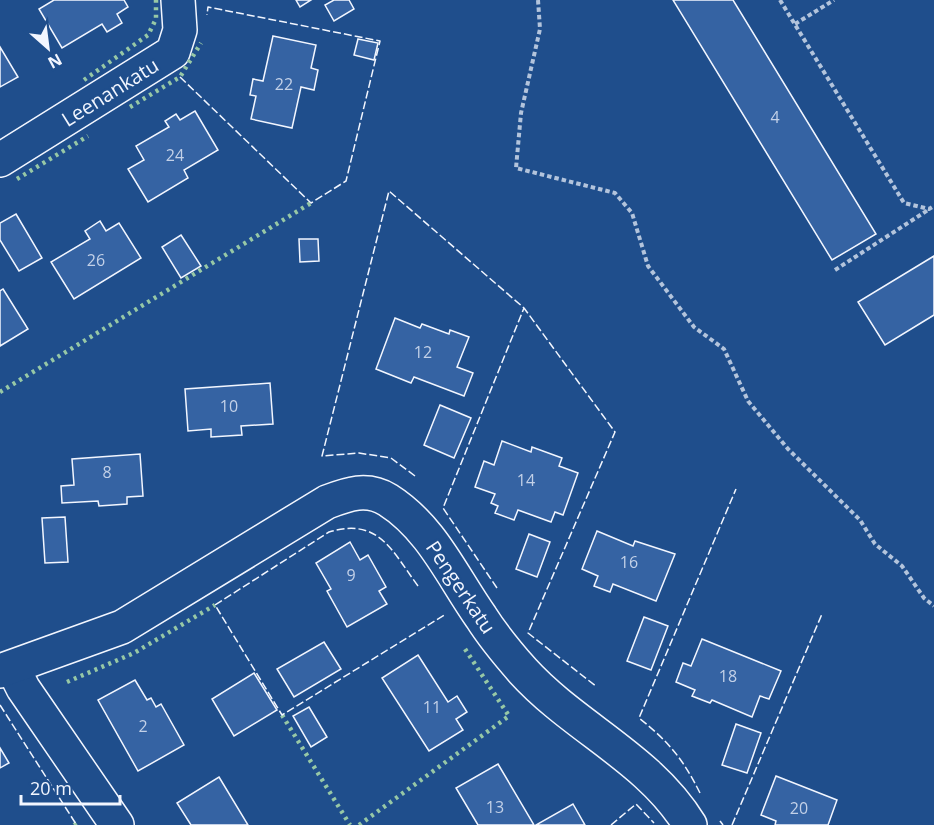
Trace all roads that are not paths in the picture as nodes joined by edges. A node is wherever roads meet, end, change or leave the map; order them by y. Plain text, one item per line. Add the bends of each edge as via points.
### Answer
1 (178, 0) edge
2 (0, 160) edge
3 (6, 669) edge
4 (117, 825) edge
5 (690, 825) edge

1 - 2 street, Leenankatu via 180,30 173,52
3 - 4 street
3 - 5 street, Pengerkatu via 122,627 327,502 348,494 376,494 400,509 431,540 480,616 525,673 645,771 666,791

